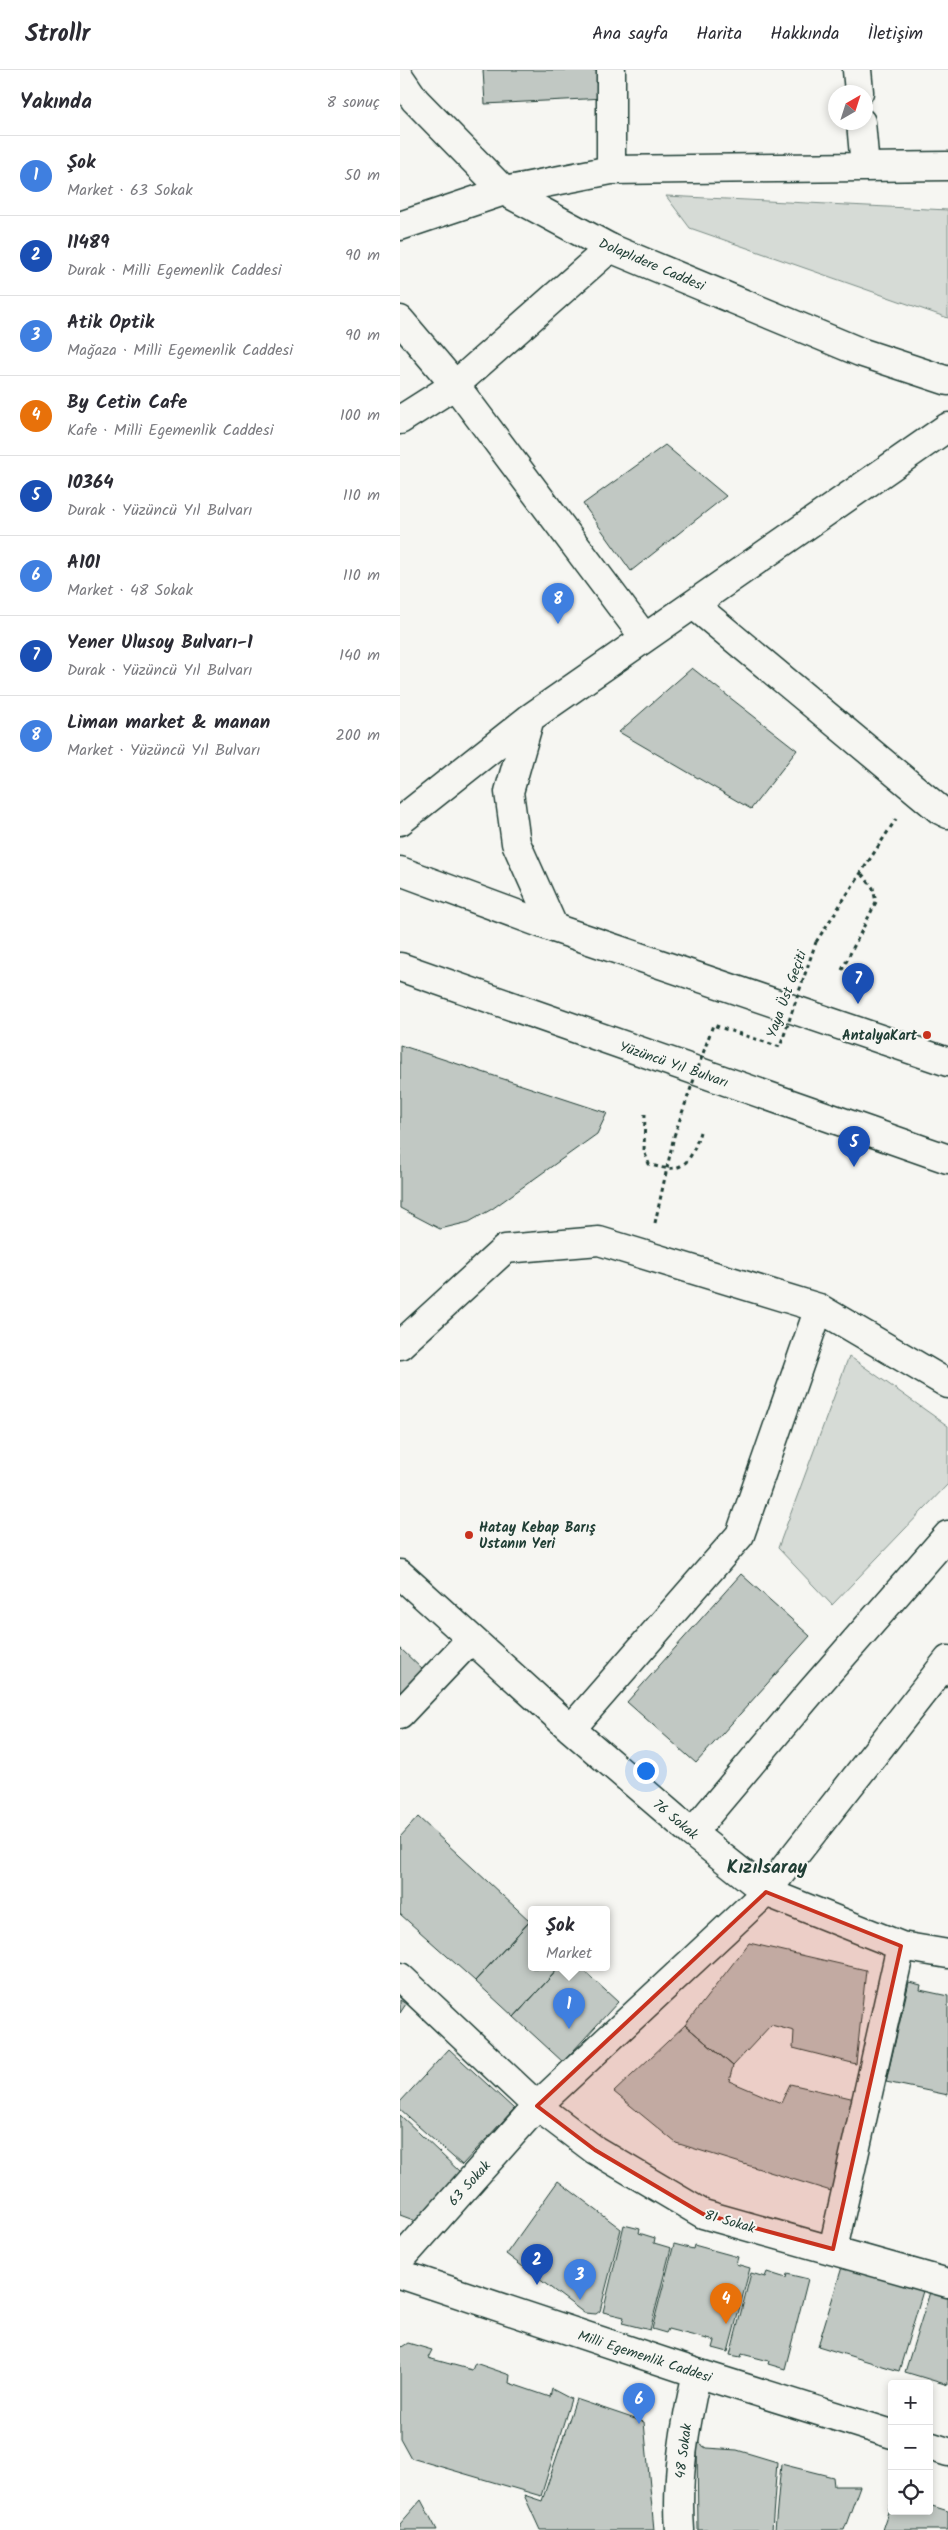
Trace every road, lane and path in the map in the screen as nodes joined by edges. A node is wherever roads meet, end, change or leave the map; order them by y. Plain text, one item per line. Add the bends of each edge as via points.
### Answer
1 (611, 70) edge
2 (857, 70) edge
3 (400, 78) edge
4 (858, 85) edge
5 (862, 130) edge
6 (948, 166) edge
7 (865, 167) junction
8 (612, 170) junction
9 (504, 191) junction
10 (400, 226) edge
11 (610, 248) junction
12 (400, 320) edge
13 (948, 381) edge
14 (455, 385) junction
15 (400, 420) edge
16 (948, 427) edge
17 (694, 605) junction
18 (644, 637) junction
19 (530, 718) junction
20 (915, 789) junction
21 (945, 808) edge
22 (400, 821) edge
23 (400, 871) edge
24 (862, 874) junction
25 (554, 928) junction
26 (400, 966) edge
27 (842, 970) dead end
28 (948, 1062) edge
29 (645, 1114) dead end
30 (700, 1132) dead end
31 (948, 1160) edge
32 (666, 1170) junction
33 (649, 1256) junction
34 (819, 1308) junction
35 (400, 1345) edge
36 (948, 1384) edge
37 (948, 1536) edge
38 (400, 1574) edge
39 (471, 1639) junction
40 (948, 1660) edge
41 (400, 1714) edge
42 (571, 1729) junction
43 (692, 1833) junction
44 (766, 1892) junction
45 (901, 1946) junction
46 (948, 1954) edge
47 (400, 1977) edge
48 (538, 2106) junction
49 (833, 2249) junction
50 (400, 2260) edge
51 (400, 2274) edge
52 (948, 2282) edge
53 (697, 2374) junction
54 (888, 2433) edge
55 (933, 2447) edge
56 (948, 2452) edge
57 (680, 2530) edge

1 - 8 street
2 - 4 street
3 - 9 street, Dolaplıdere Caddesi via 415,100
5 - 7 street
6 - 7 street
7 - 8 street
8 - 9 street
9 - 10 street
9 - 11 street, Dolaplıdere Caddesi
11 - 13 street, Dolaplıdere Caddesi via 860,352
11 - 14 street
12 - 14 street
14 - 15 street
14 - 18 street
16 - 17 street
17 - 18 street
17 - 20 street
18 - 19 street
19 - 22 street
19 - 25 street via 509,792 516,843
20 - 21 street
20 - 24 path
23 - 25 street
24 - 27 path via 872,888 876,902
24 - 32 path, Yaya Üst Geçiti, bridge via 816,942 780,1047 712,1025 674,1136
25 - 28 street
26 - 31 street, Yüzüncü Yıl Bulvarı
29 - 32 path via 644,1151 649,1164
30 - 32 path via 684,1165
32 - 33 path
33 - 34 street
33 - 35 street via 600,1241 506,1249
34 - 36 street
34 - 42 street via 740,1536
37 - 43 street
38 - 39 street, 76 Sokak
39 - 41 street
39 - 42 street, 76 Sokak
40 - 44 street, 63 Sokak
42 - 43 street, 76 Sokak
43 - 44 street, 76 Sokak
44 - 45 street, 76 Sokak
44 - 48 street, 63 Sokak
45 - 46 street, 76 Sokak
45 - 49 street
47 - 48 street, 81 Sokak
48 - 49 street, 81 Sokak via 596,2150 703,2214
48 - 50 street, 63 Sokak
49 - 52 street, 81 Sokak
51 - 53 street, Milli Egemenlik Caddesi
53 - 54 street, Milli Egemenlik Caddesi
53 - 57 street, 48 Sokak via 685,2430 677,2498
55 - 56 street

